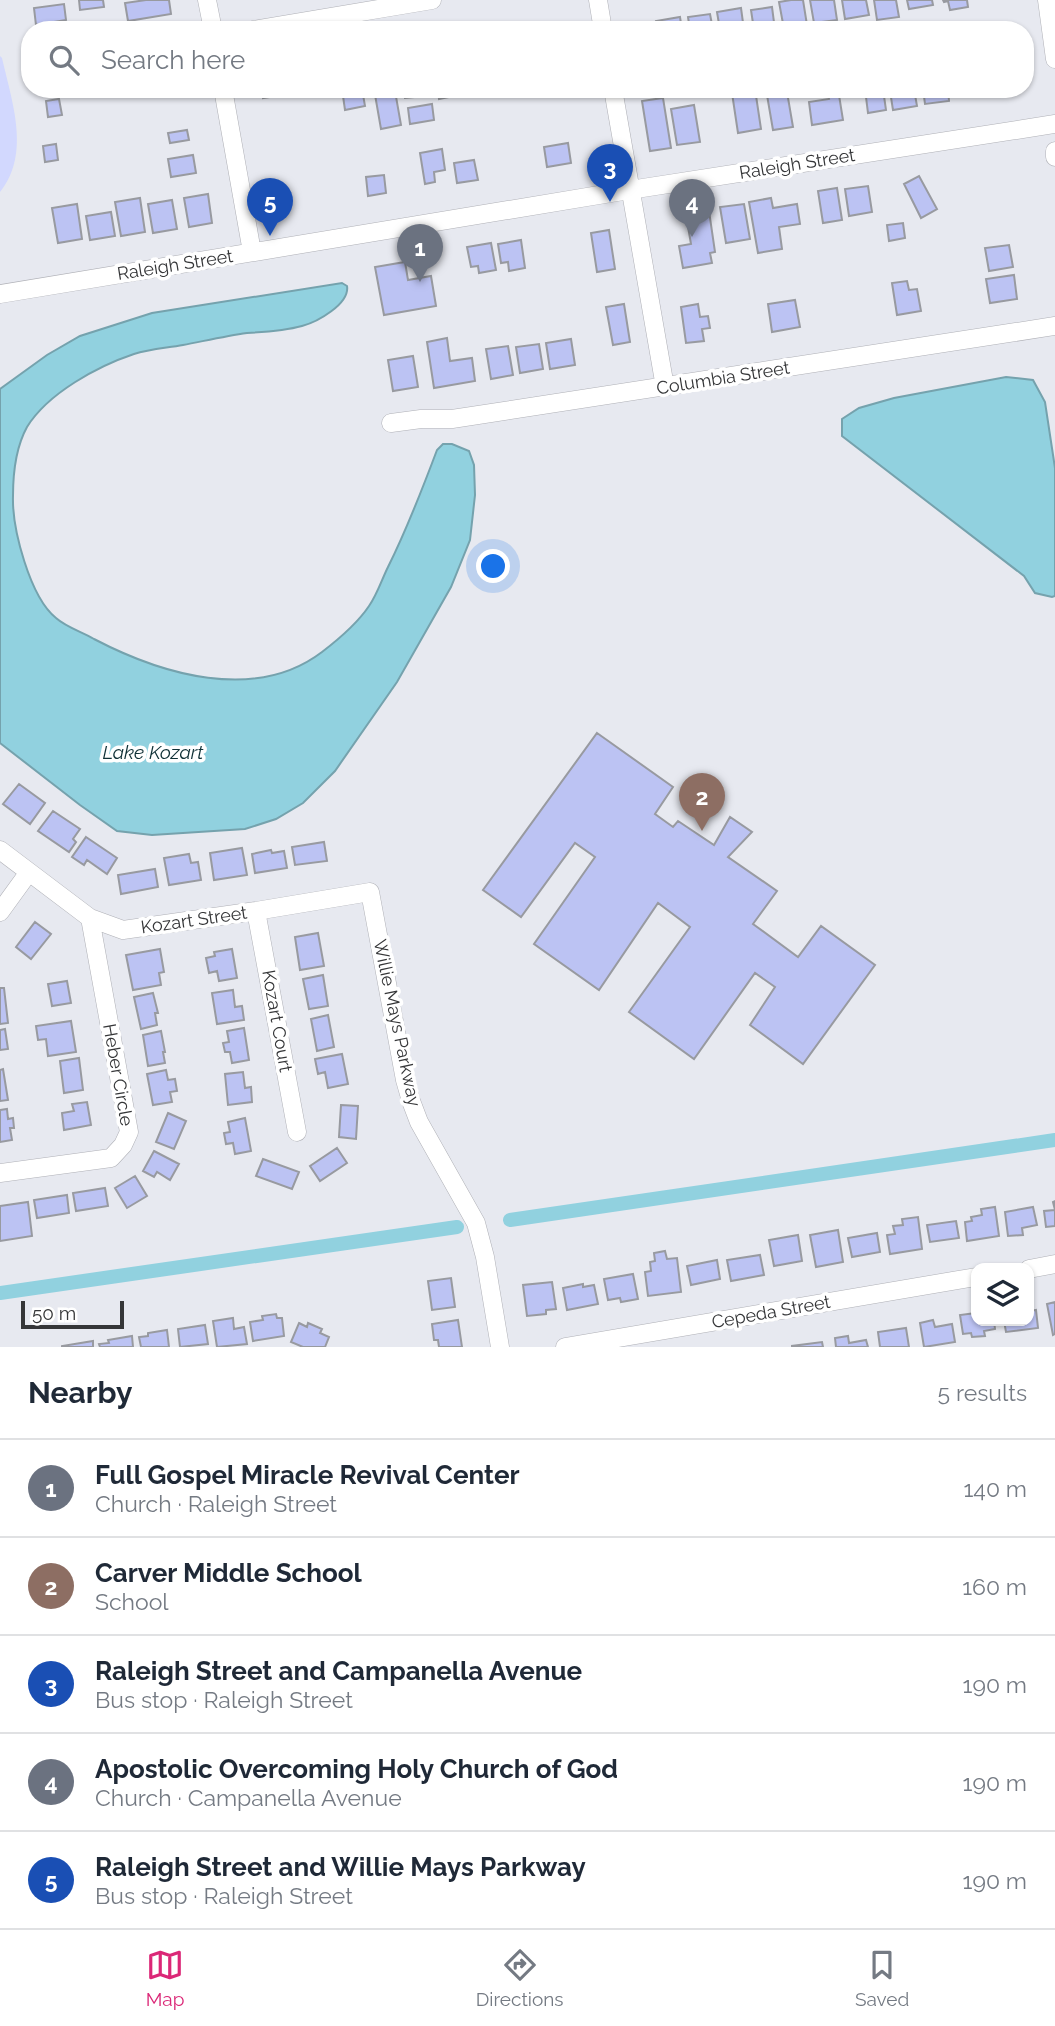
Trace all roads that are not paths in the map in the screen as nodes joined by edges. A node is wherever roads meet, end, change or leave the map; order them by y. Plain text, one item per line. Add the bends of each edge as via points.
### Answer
1 (207, 0) edge
2 (432, 0) edge
3 (598, 0) edge
4 (1047, 0) edge
5 (211, 21) edge
6 (307, 21) edge
7 (602, 21) edge
8 (1054, 32) edge
9 (1055, 58) edge
10 (225, 98) edge
11 (616, 98) edge
12 (1055, 124) edge
13 (1055, 151) edge
14 (1055, 157) edge
15 (631, 190) junction
16 (252, 252) junction
17 (0, 294) edge
18 (1055, 326) edge
19 (665, 387) junction
20 (391, 423) dead end
21 (0, 850) edge
22 (29, 872) junction
23 (370, 892) joint
24 (256, 911) junction
25 (0, 912) edge
26 (90, 918) junction
27 (297, 1132) dead end
28 (0, 1172) edge
29 (1055, 1264) edge
30 (1034, 1268) edge
31 (971, 1278) edge
32 (500, 1347) edge
33 (565, 1347) edge

1 - 5 street
2 - 6 street
3 - 7 street
4 - 8 street
8 - 9 street
10 - 16 street
11 - 15 street
12 - 15 street, Raleigh Street
13 - 14 street
15 - 16 street, Raleigh Street
15 - 19 street
16 - 17 street, Raleigh Street
18 - 19 street, Columbia Street
19 - 20 street, Columbia Street via 453,419
21 - 22 street, Kozart Street
22 - 25 street
22 - 26 street, Kozart Street
23 - 24 street, Kozart Street
23 - 32 street, Willie Mays Parkway via 411,1101 476,1223
24 - 26 street, Kozart Street via 123,930
24 - 27 street, Kozart Court
26 - 28 street, Heber Circle via 129,1132 111,1158
29 - 30 street
31 - 33 street, Cepeda Street

